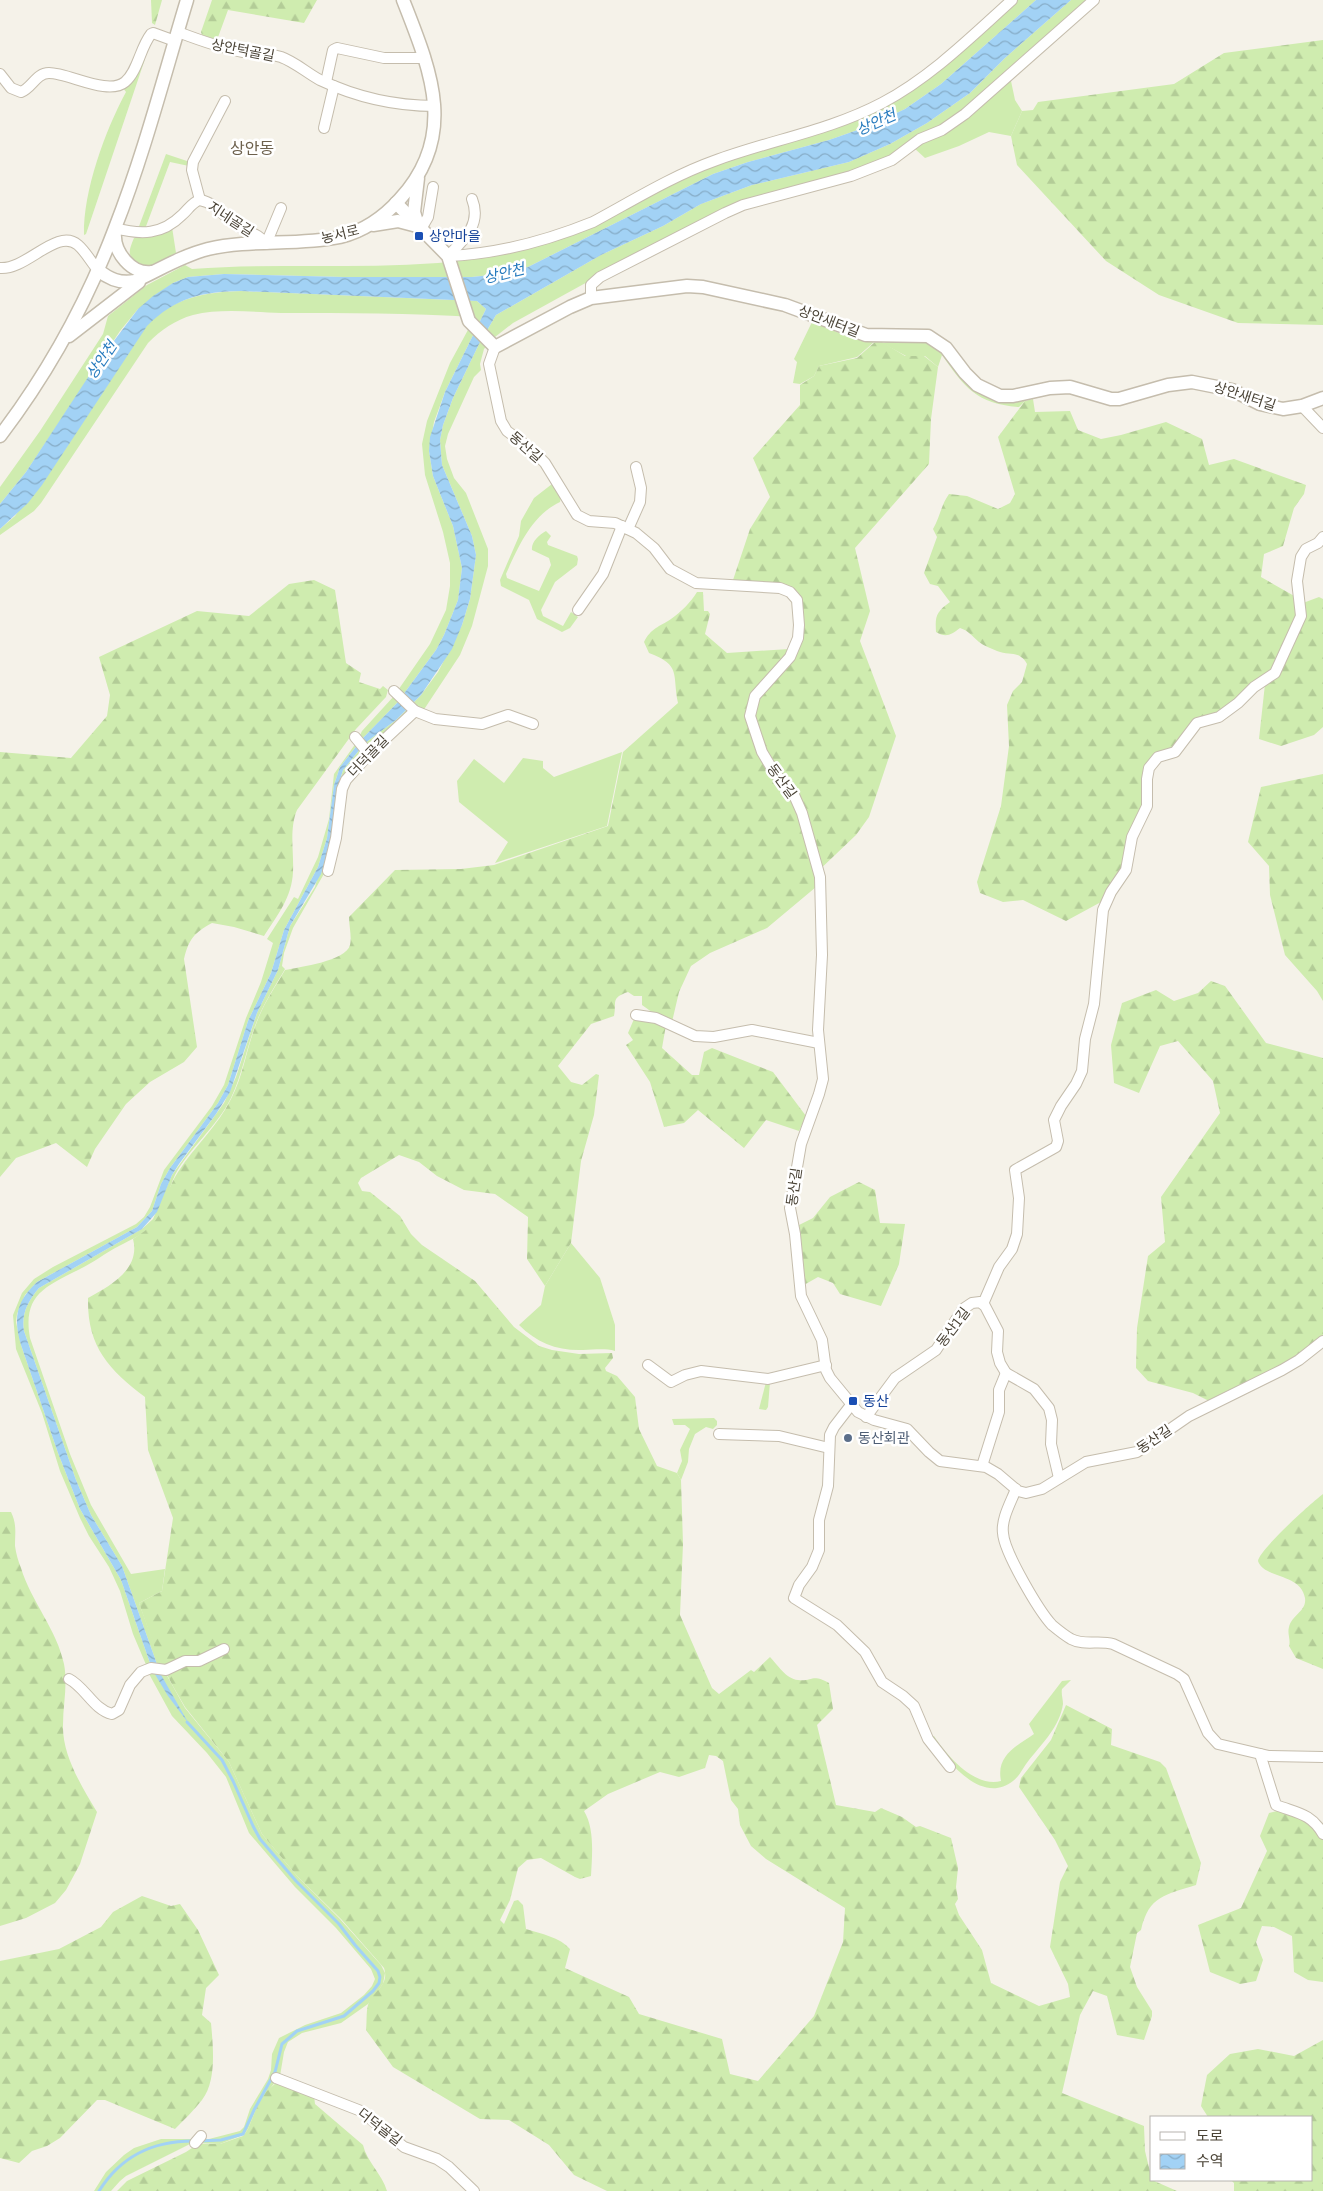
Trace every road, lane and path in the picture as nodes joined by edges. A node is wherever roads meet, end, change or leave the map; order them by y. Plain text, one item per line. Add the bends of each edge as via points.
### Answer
1 (187, 0) edge
2 (403, 0) edge
3 (1012, 0) edge
4 (1094, 0) edge
5 (176, 37) junction
6 (425, 58) junction
7 (0, 74) edge
8 (330, 84) junction
9 (225, 101) dead end
10 (434, 106) junction
11 (324, 128) dead end
12 (419, 174) junction
13 (433, 187) dead end
14 (472, 199) dead end
15 (200, 200) junction
16 (396, 203) junction
17 (281, 208) dead end
18 (366, 227) junction
19 (115, 228) junction
20 (420, 228) junction
21 (266, 244) junction
22 (449, 259) junction
23 (0, 268) edge
24 (98, 270) junction
25 (151, 274) junction
26 (591, 298) junction
27 (493, 345) junction
28 (60, 347) junction
29 (1323, 398) edge
30 (1302, 406) junction
31 (1323, 428) edge
32 (0, 436) edge
33 (636, 467) dead end
34 (624, 527) junction
35 (1323, 537) edge
36 (578, 610) dead end
37 (395, 692) dead end
38 (414, 710) junction
39 (533, 724) dead end
40 (356, 738) dead end
41 (367, 752) junction
42 (328, 871) dead end
43 (636, 1015) dead end
44 (819, 1043) junction
45 (983, 1304) junction
46 (1323, 1341) edge
47 (826, 1365) junction
48 (648, 1366) dead end
49 (1006, 1373) junction
50 (851, 1405) junction
51 (866, 1416) junction
52 (719, 1434) dead end
53 (829, 1448) junction
54 (982, 1466) junction
55 (1059, 1478) junction
56 (1016, 1490) junction
57 (224, 1649) dead end
58 (69, 1679) dead end
59 (1260, 1754) junction
60 (1323, 1757) edge
61 (950, 1767) dead end
62 (1323, 1834) edge
63 (276, 2078) dead end
64 (474, 2191) edge

1 - 5 street
2 - 6 street, 농서로
3 - 22 street via 921,79 864,112 823,128 713,161 574,230 528,245
4 - 26 street via 965,114 942,130 920,139 892,160 851,176 743,205 725,213 600,277 590,287
5 - 7 street, 상안턱골길 via 151,34 127,80 120,85 94,84 48,73 21,92 11,88
5 - 8 street, 상안턱골길 via 283,58
5 - 19 street
6 - 8 street via 384,58 338,48 330,55
6 - 10 street, 농서로
8 - 10 street, 상안턱골길 via 393,104
8 - 11 street
9 - 15 street via 193,162
10 - 12 street, 농서로 via 432,137
12 - 16 street, 농서로
12 - 20 street via 414,217
13 - 20 street via 428,217
14 - 22 street via 475,211 470,233
15 - 19 street, 지네골길 via 181,217 159,229 141,234
15 - 21 street, 지네골길 via 214,205 234,224 260,237
16 - 18 street, 농서로
16 - 20 street
17 - 21 street
18 - 20 street via 398,221
18 - 21 street, 농서로 via 330,238
19 - 24 street
19 - 25 street via 115,244 131,266
20 - 22 street
21 - 25 street, 농서로 via 209,249
22 - 27 street via 470,320
23 - 24 street via 18,266 50,245 67,241 77,244
24 - 25 street, 농서로 via 119,282 135,282
24 - 28 street
25 - 28 street via 72,333
26 - 27 street, 상안새터길
26 - 30 street, 상안새터길 via 687,286 703,287 785,305 866,335 928,336 946,348 977,385 1000,396 1070,387 1119,399 1168,385 1192,382 1232,390 1271,407
27 - 34 street, 동산길 via 489,369 504,428 545,463 578,515 589,521
28 - 32 street
29 - 30 street, 상안새터길
30 - 31 street
33 - 34 street via 641,488 640,502
34 - 36 street via 601,579
34 - 44 street, 동산길 via 650,544 670,569 690,580 702,584 780,588 797,600 799,625 795,648 757,693 750,716 762,752 798,802 817,862 822,955
35 - 45 street via 1306,549 1302,557 1297,581 1301,616 1275,673 1219,718 1197,723 1175,752 1158,757 1150,768 1146,779 1147,806 1132,837 1126,870 1104,906 1094,1004 1085,1039 1082,1071 1054,1120 1056,1147 1015,1170 1019,1198 1017,1234
37 - 38 street
38 - 39 street via 452,722 482,724 508,715
38 - 41 street, 더덕골길
40 - 41 street
41 - 42 street, 더덕골길 via 344,784
43 - 44 street via 656,1018 695,1036 714,1037 752,1030
44 - 47 street, 동산길 via 822,1085 800,1144 790,1208 801,1296 822,1340
45 - 49 street, 동산1길 via 998,1331 997,1352
45 - 51 street, 동산1길 via 975,1302 963,1309 936,1350 895,1378
46 - 55 street, 동산길 via 1282,1370 1189,1416 1137,1452 1086,1462
47 - 48 street via 768,1379 705,1370 685,1374 671,1382
47 - 50 street, 동산길 via 830,1378
49 - 54 street via 999,1390 1000,1412
49 - 55 street via 1034,1389 1049,1408 1051,1444
50 - 51 street, 동산길
50 - 53 street via 834,1427
51 - 54 street, 동산길 via 908,1429 940,1460
52 - 53 street via 780,1436
53 - 61 street via 828,1486 819,1520 818,1550 794,1598 837,1625 866,1652 882,1682 914,1706 928,1740
54 - 56 street, 동산길 via 998,1474
55 - 56 street, 동산길 via 1033,1492
56 - 59 street via 1003,1523 1003,1538 1022,1578 1052,1624 1074,1640 1113,1644 1177,1674 1189,1688 1210,1738 1225,1746
57 - 58 street via 199,1661 184,1661 166,1670 152,1668 141,1672 130,1685 118,1710 112,1714
59 - 60 street
59 - 62 street via 1276,1805 1309,1818
63 - 64 street, 더덕골길 via 361,2110 404,2147 449,2166

